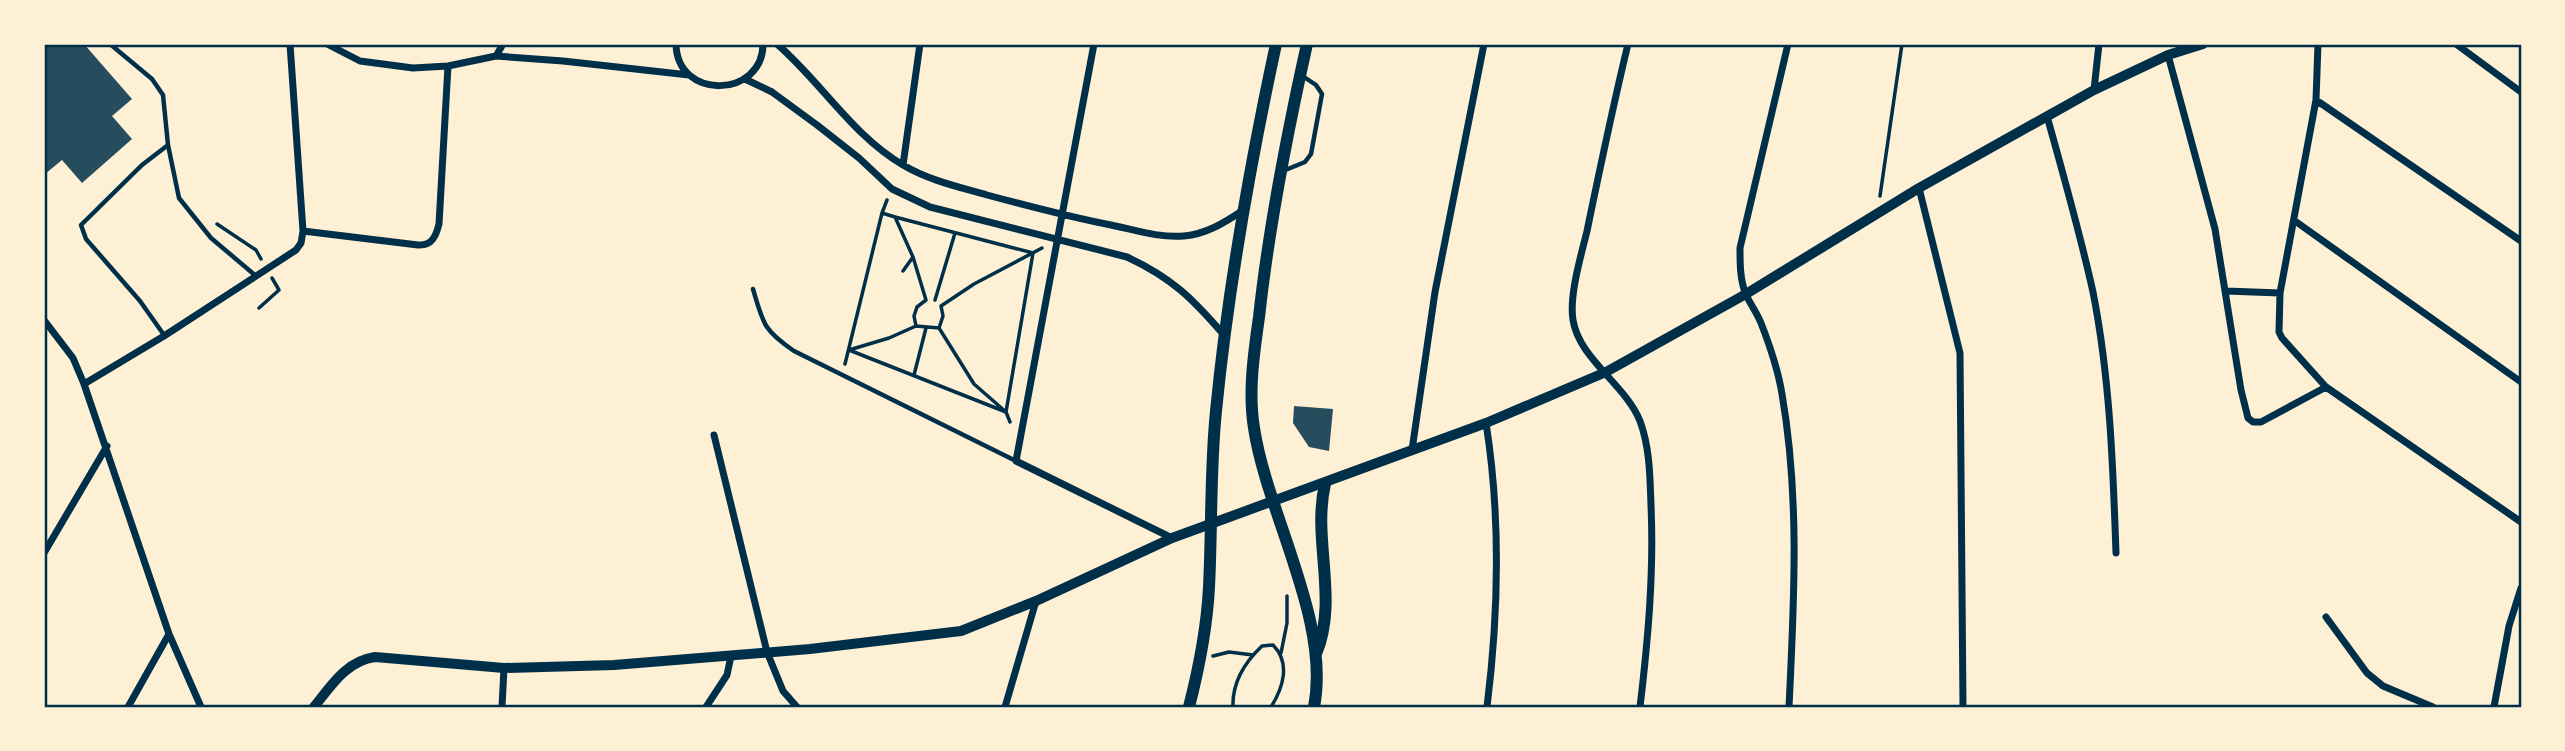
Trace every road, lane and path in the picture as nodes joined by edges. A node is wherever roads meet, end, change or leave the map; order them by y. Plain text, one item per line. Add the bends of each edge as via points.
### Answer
1 (110, 44) edge
2 (290, 44) edge
3 (327, 44) edge
4 (503, 44) edge
5 (677, 44) edge
6 (763, 44) edge
7 (777, 44) edge
8 (920, 44) edge
9 (1094, 44) edge
10 (1276, 44) edge
11 (1307, 44) edge
12 (1484, 44) edge
13 (1628, 44) edge
14 (1788, 44) edge
15 (1902, 44) edge
16 (2099, 44) edge
17 (2203, 44) edge
18 (2318, 44) edge
19 (2456, 44) edge
20 (2168, 55) junction
21 (496, 56) junction
22 (448, 66) junction
23 (1300, 74) junction
24 (689, 75) junction
25 (745, 79) junction
26 (2094, 90) junction
27 (2521, 92) edge
28 (2316, 100) junction
29 (2047, 116) junction
30 (168, 145) junction
31 (903, 165) junction
32 (1282, 172) junction
33 (1919, 188) junction
34 (1242, 211) junction
35 (1878, 212) junction
36 (1063, 215) junction
37 (895, 217) junction
38 (2295, 222) junction
39 (217, 224) dead end
40 (303, 231) junction
41 (956, 233) junction
42 (1059, 239) junction
43 (2521, 241) edge
44 (256, 250) dead end
45 (1033, 253) junction
46 (913, 257) junction
47 (903, 271) dead end
48 (257, 276) junction
49 (753, 289) dead end
50 (278, 290) dead end
51 (2226, 291) junction
52 (2280, 293) junction
53 (1746, 294) junction
54 (926, 300) junction
55 (935, 300) junction
56 (941, 306) junction
57 (259, 308) dead end
58 (44, 320) edge
59 (916, 326) junction
60 (926, 328) junction
61 (939, 328) junction
62 (164, 336) junction
63 (1225, 337) junction
64 (849, 350) junction
65 (1606, 372) junction
66 (842, 374) junction
67 (914, 375) junction
68 (2521, 382) edge
69 (84, 384) junction
70 (2326, 387) junction
71 (1006, 412) junction
72 (1486, 423) junction
73 (714, 435) dead end
74 (107, 446) junction
75 (1412, 450) junction
76 (1016, 461) junction
77 (1325, 484) junction
78 (1273, 503) junction
79 (2521, 522) edge
80 (1210, 526) junction
81 (1172, 538) junction
82 (44, 553) edge
83 (2116, 553) dead end
84 (2521, 588) edge
85 (1287, 596) dead end
86 (1036, 601) junction
87 (2326, 617) dead end
88 (169, 634) junction
89 (767, 652) junction
90 (1281, 653) junction
91 (1316, 654) junction
92 (1253, 655) junction
93 (731, 656) junction
94 (1201, 659) junction
95 (504, 668) junction
96 (128, 707) edge
97 (201, 707) edge
98 (314, 707) edge
99 (502, 707) edge
100 (706, 707) edge
101 (797, 707) edge
102 (1004, 707) edge
103 (1189, 707) edge
104 (1233, 707) edge
105 (1271, 707) edge
106 (1314, 707) edge
107 (1487, 707) edge
108 (1640, 707) edge
109 (1788, 707) edge
110 (1963, 707) edge
111 (2433, 707) edge
112 (2494, 707) edge

1 - 30 lane via 152,79 163,95
2 - 40 street
3 - 22 street via 360,61 413,68
4 - 21 street
5 - 24 street via 677,55
6 - 25 street via 757,66
7 - 31 street via 869,141
8 - 31 street
9 - 36 street
10 - 34 main road
11 - 23 main road
12 - 75 street via 1435,292
13 - 65 street via 1574,295 1573,320 1580,340
14 - 53 street via 1740,248
15 - 35 path
16 - 26 street
17 - 20 street
18 - 28 street
19 - 27 street
20 - 26 street
20 - 51 street via 2209,202
21 - 22 street
21 - 24 street
22 - 40 street via 439,224 431,241 418,245
23 - 32 main road
23 - 32 lane via 1322,94 1314,142 1305,162
24 - 25 street via 706,85 726,87
25 - 42 street via 772,92 892,189 930,207
26 - 29 street
28 - 38 street
28 - 43 street
29 - 33 street
29 - 83 street via 2093,294 2112,452
30 - 48 lane via 179,198 211,238
30 - 62 lane via 81,225 86,239
31 - 36 street via 941,182
32 - 78 main road via 1263,282 1251,400 1258,451
33 - 35 street
33 - 110 street via 1960,353
34 - 36 street via 1223,224 1183,236 1153,235
34 - 63 main road
35 - 53 street
36 - 42 street
37 - 41 path
37 - 46 path
37 - 64 path via 881,213
38 - 52 street
38 - 68 street
39 - 44 path
40 - 48 street via 296,250
41 - 45 path
41 - 55 path
42 - 63 street via 1127,257 1152,269 1194,300
42 - 76 street
45 - 56 path
45 - 71 path
46 - 47 path
46 - 54 path
48 - 62 street
49 - 66 lane via 764,325 776,339
50 - 57 path
51 - 52 street
51 - 70 street via 2248,418 2260,422
52 - 70 street via 2280,332
53 - 65 street
53 - 109 street via 1772,352 1790,446 1794,555
54 - 55 path
54 - 59 path via 916,307
55 - 56 path
56 - 61 path
58 - 69 street via 73,358
59 - 60 path
59 - 64 path
60 - 61 path
60 - 67 path
61 - 71 path via 974,384
62 - 69 street
63 - 80 main road
64 - 66 path
64 - 67 path
65 - 72 street
65 - 108 street via 1640,420 1650,477 1651,596
66 - 76 lane
67 - 71 path
69 - 74 street
70 - 79 street
72 - 75 street
72 - 107 street via 1498,567
73 - 89 street
74 - 82 street
74 - 88 street
75 - 77 street
76 - 81 street
77 - 78 street
77 - 91 main road via 1320,517 1326,621
78 - 80 street
78 - 91 main road
80 - 81 street
80 - 94 main road
81 - 86 street
84 - 112 street
85 - 90 path
86 - 89 street via 961,631
86 - 102 street
87 - 111 street via 2375,680
88 - 96 street
88 - 97 street
89 - 93 street
89 - 101 street via 783,691
90 - 92 path via 1273,645 1262,646
90 - 105 path via 1282,685
91 - 106 main road
92 - 94 path via 1229,652
92 - 104 path via 1236,682
93 - 95 street
93 - 100 street via 727,675
94 - 103 main road
95 - 98 street via 363,659 339,676
95 - 99 street

